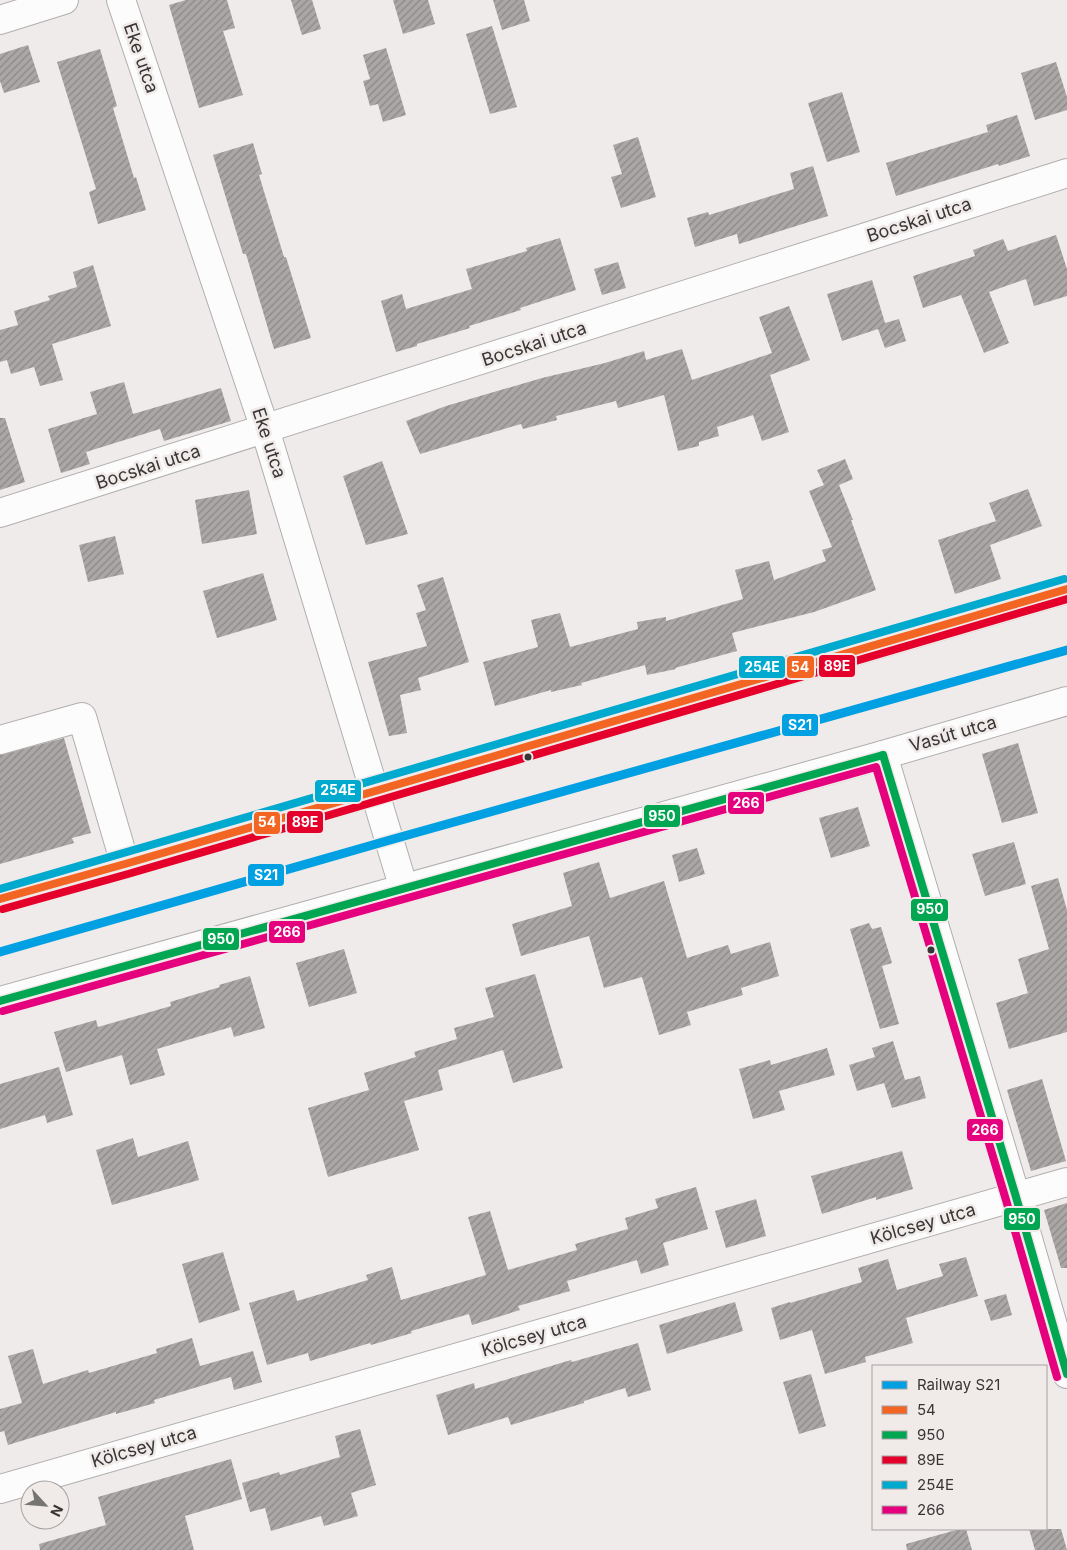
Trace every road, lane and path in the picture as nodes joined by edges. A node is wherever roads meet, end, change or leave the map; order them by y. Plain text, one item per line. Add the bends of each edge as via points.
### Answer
1 (64, 0) edge
2 (121, 0) edge
3 (0, 20) edge
4 (1067, 173) edge
5 (265, 429) junction
6 (0, 514) edge
7 (1067, 589) edge
8 (1067, 700) edge
9 (0, 740) edge
10 (883, 755) junction
11 (376, 791) junction
12 (125, 864) junction
13 (404, 889) junction
14 (0, 899) edge
15 (0, 1001) edge
16 (1067, 1182) edge
17 (1016, 1197) junction
18 (1067, 1374) edge
19 (0, 1489) edge

1 - 3 street
2 - 5 street, Eke utca
4 - 5 street, Bocskai utca
5 - 6 street, Bocskai utca
5 - 11 street, Eke utca
7 - 11 street
8 - 10 street, Vasút utca
9 - 12 street via 82,717
10 - 13 street, Vasút utca
10 - 17 street
11 - 12 street
11 - 13 street, Eke utca
12 - 14 street
13 - 15 street, Vasút utca
16 - 17 street, Kölcsey utca
17 - 18 street
17 - 19 street, Kölcsey utca

